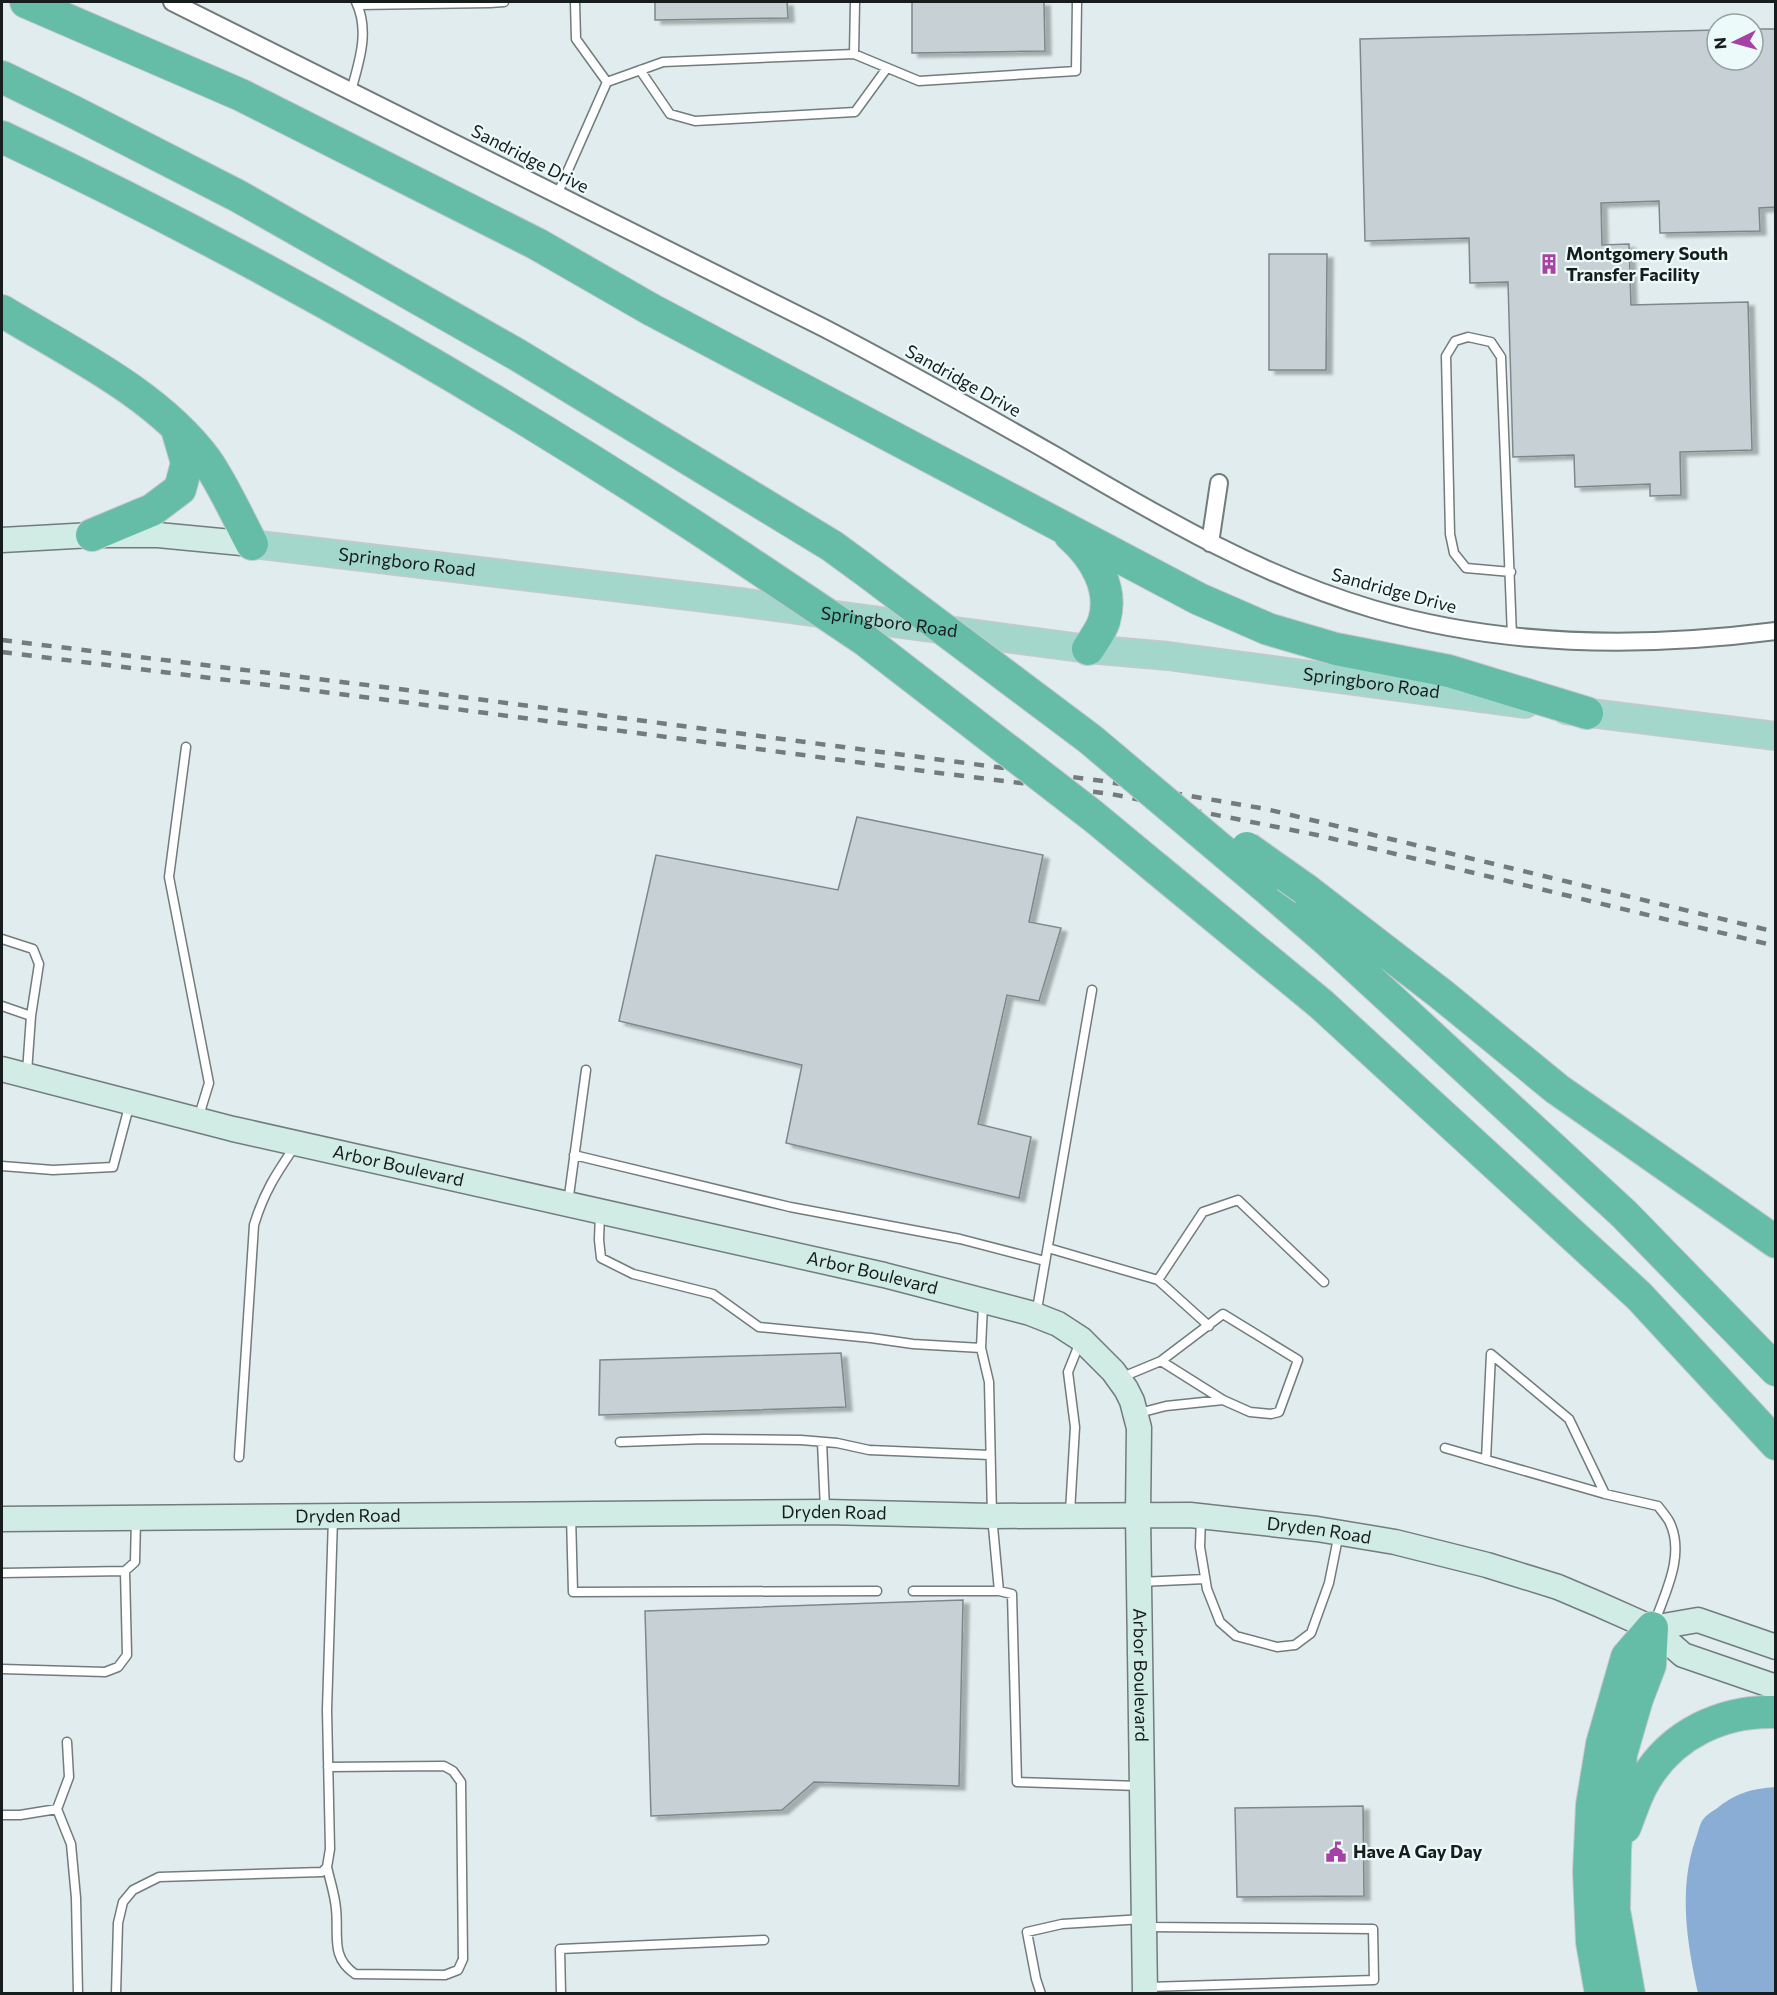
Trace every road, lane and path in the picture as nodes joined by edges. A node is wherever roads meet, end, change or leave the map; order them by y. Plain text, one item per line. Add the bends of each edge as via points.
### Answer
1 (26, 2) edge
2 (172, 2) edge
3 (504, 2) edge
4 (575, 2) edge
5 (855, 2) edge
6 (1077, 2) edge
7 (356, 3) edge
8 (854, 54) junction
9 (887, 68) junction
10 (640, 70) junction
11 (2, 77) edge
12 (607, 82) junction
13 (351, 91) junction
14 (2, 137) edge
15 (557, 195) junction
16 (2, 311) edge
17 (176, 425) junction
18 (1219, 483) dead end
19 (1052, 520) junction
20 (92, 535) junction
21 (2, 540) edge
22 (1210, 543) junction
23 (252, 544) junction
24 (1511, 572) junction
25 (1776, 631) edge
26 (1512, 636) junction
27 (1088, 650) junction
28 (1587, 713) junction
29 (1776, 736) edge
30 (1090, 739) junction
31 (186, 747) dead end
32 (2, 939) edge
33 (1092, 990) dead end
34 (2, 1006) edge
35 (31, 1016) junction
36 (2, 1069) edge
37 (586, 1070) dead end
38 (27, 1076) junction
39 (130, 1103) junction
40 (198, 1120) junction
41 (297, 1143) junction
42 (574, 1155) junction
43 (2, 1166) edge
44 (568, 1203) junction
45 (600, 1210) junction
46 (1776, 1242) edge
47 (1048, 1248) junction
48 (1045, 1261) junction
49 (1158, 1280) junction
50 (1324, 1282) dead end
51 (984, 1301) junction
52 (1036, 1315) junction
53 (1209, 1326) junction
54 (1081, 1339) junction
55 (981, 1348) junction
56 (1161, 1361) junction
57 (1776, 1370) edge
58 (1119, 1379) junction
59 (1223, 1400) junction
60 (1136, 1414) junction
61 (620, 1442) dead end
62 (822, 1442) junction
63 (1776, 1444) edge
64 (1445, 1448) dead end
65 (990, 1455) junction
66 (239, 1457) dead end
67 (1486, 1460) junction
68 (1605, 1494) junction
69 (826, 1512) junction
70 (571, 1514) junction
71 (1070, 1515) junction
72 (1138, 1515) junction
73 (992, 1516) junction
74 (1201, 1516) junction
75 (333, 1517) junction
76 (136, 1519) junction
77 (2, 1520) edge
78 (1339, 1533) junction
79 (125, 1571) junction
80 (2, 1573) edge
81 (1205, 1578) junction
82 (1140, 1582) junction
83 (877, 1591) dead end
84 (913, 1591) dead end
85 (999, 1591) junction
86 (1652, 1628) junction
87 (1776, 1647) edge
88 (2, 1669) edge
89 (1776, 1687) edge
90 (1776, 1712) edge
91 (67, 1742) dead end
92 (328, 1767) junction
93 (1143, 1786) junction
94 (57, 1809) junction
95 (2, 1815) edge
96 (1615, 1857) junction
97 (327, 1867) junction
98 (1144, 1922) junction
99 (764, 1940) dead end
100 (1145, 1990) edge
101 (78, 1994) edge
102 (116, 1994) edge
103 (561, 1994) edge
104 (1041, 1994) edge
105 (1601, 1994) edge
106 (1629, 1994) edge

1 - 19 highway via 241,94 537,244 652,310
2 - 13 street, Sandridge Drive
3 - 7 lane
4 - 12 lane via 576,39
5 - 8 lane
6 - 9 lane via 1076,71 919,81
7 - 13 lane via 362,51
8 - 9 lane
8 - 10 lane via 663,62
9 - 10 lane via 855,112 695,121 670,114
10 - 12 lane
11 - 30 highway, bridge via 238,196 516,354 832,546
12 - 15 lane
13 - 15 street, Sandridge Drive
14 - 63 highway, bridge via 108,186 344,312 630,484 865,640 1093,816 1321,1004 1630,1288
15 - 22 street, Sandridge Drive via 888,361
16 - 17 highway via 132,390
17 - 20 highway via 187,463 180,489 152,510
17 - 23 highway via 207,461
18 - 22 street
19 - 27 highway via 1088,552 1104,582 1107,601 1103,623
19 - 28 highway via 1199,599 1268,629 1336,649 1449,671
20 - 21 street, Springboro Road
20 - 23 street, Springboro Road via 158,535
22 - 26 street, Sandridge Drive via 1304,585 1372,609 1425,623
23 - 27 main road, Springboro Road via 739,602
24 - 24 lane via 1502,357 1491,342 1468,337 1455,341 1446,356 1450,534 1454,553 1466,568
24 - 26 lane
25 - 26 street, Sandridge Drive via 1679,639
27 - 28 main road, Springboro Road via 1167,656
28 - 29 main road, Springboro Road
30 - 46 highway, bridge via 1305,889 1557,1089
30 - 57 highway, bridge via 1338,950 1624,1214
31 - 40 lane via 169,877 209,1083
32 - 35 lane via 33,949 39,964
33 - 47 lane
34 - 35 lane
35 - 38 lane
36 - 38 street, Arbor Boulevard
37 - 42 lane
38 - 39 street, Arbor Boulevard
39 - 40 street, Arbor Boulevard
39 - 43 lane via 112,1167 53,1170
40 - 41 street, Arbor Boulevard
41 - 44 street, Arbor Boulevard
41 - 66 lane via 270,1183 254,1225
42 - 44 lane
42 - 48 lane via 790,1207 960,1239
44 - 45 street, Arbor Boulevard
45 - 51 street, Arbor Boulevard
45 - 55 lane via 601,1258 633,1274 713,1294 759,1328
47 - 48 lane
47 - 49 lane
48 - 52 lane
49 - 50 lane via 1203,1212 1238,1200
49 - 53 lane
51 - 52 street, Arbor Boulevard
51 - 55 lane
52 - 54 street, Arbor Boulevard
53 - 56 lane
53 - 59 lane via 1223,1314 1299,1360 1279,1412 1250,1412
54 - 58 street, Arbor Boulevard
54 - 71 lane via 1068,1372 1075,1427
55 - 65 lane via 989,1382
56 - 58 lane
56 - 59 lane
58 - 60 street, Arbor Boulevard
59 - 60 lane
60 - 72 street, Arbor Boulevard via 1140,1442
61 - 62 lane
62 - 65 lane via 869,1450
62 - 69 lane
64 - 67 lane
65 - 73 lane
67 - 68 lane
67 - 68 lane via 1491,1353 1569,1419
68 - 86 lane via 1658,1506 1669,1521 1676,1559
69 - 70 street, Dryden Road
69 - 73 street, Dryden Road
70 - 75 street, Dryden Road
70 - 83 lane via 573,1592
71 - 72 street, Dryden Road
71 - 73 street, Dryden Road
72 - 74 street, Dryden Road
72 - 82 street, Arbor Boulevard
73 - 85 lane
74 - 78 street, Dryden Road
74 - 81 lane
75 - 76 street, Dryden Road
75 - 92 lane
76 - 77 street, Dryden Road
76 - 79 lane via 135,1562
78 - 81 lane via 1329,1583 1311,1634 1295,1645 1277,1647 1236,1636 1220,1622
78 - 86 street, Dryden Road via 1395,1542 1487,1565 1558,1587
79 - 80 lane
79 - 88 lane via 127,1655 118,1667 105,1672
81 - 82 lane
82 - 93 street, Arbor Boulevard
84 - 85 lane
85 - 93 lane via 1012,1594 1017,1782
86 - 87 street via 1698,1620
86 - 89 street, Dryden Road via 1683,1655
86 - 96 highway via 1650,1665 1621,1754
86 - 105 highway via 1627,1657 1602,1744 1592,1805 1592,1942
90 - 96 highway via 1736,1714 1704,1725 1666,1751 1644,1780
91 - 94 lane via 69,1777
92 - 97 lane
92 - 97 lane via 444,1766 461,1782 463,1959 458,1970 445,1975 355,1974 344,1967 338,1954 336,1907
93 - 98 street, Arbor Boulevard
94 - 95 lane
94 - 101 lane via 71,1844
96 - 106 highway via 1614,1911
97 - 102 lane via 322,1872 159,1877 133,1890 123,1902 117,1923
98 - 100 street, Arbor Boulevard
98 - 100 lane via 1373,1929 1374,1980
98 - 104 lane via 1062,1924 1028,1932
99 - 103 lane via 560,1949

